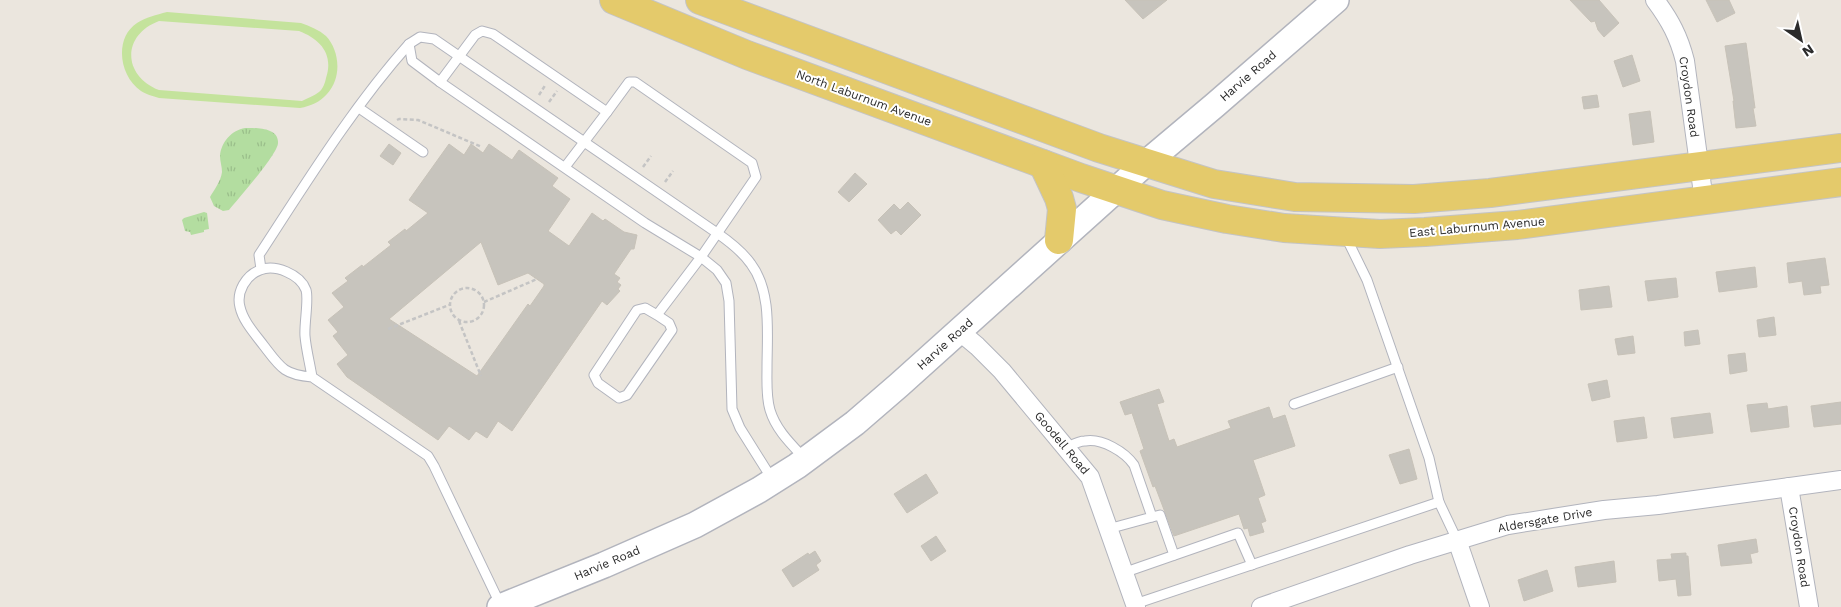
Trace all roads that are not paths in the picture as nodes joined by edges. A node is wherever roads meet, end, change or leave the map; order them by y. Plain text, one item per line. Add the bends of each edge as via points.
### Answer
1 (614, 0) edge
2 (700, 0) edge
3 (1336, 0) edge
4 (1655, 0) edge
5 (409, 44) junction
6 (459, 56) junction
7 (440, 82) junction
8 (359, 108) junction
9 (607, 112) junction
10 (584, 142) junction
11 (1841, 148) edge
12 (423, 152) dead end
13 (1146, 163) junction
14 (1044, 164) junction
15 (1699, 166) junction
16 (565, 167) junction
17 (1841, 182) edge
18 (1116, 190) junction
19 (1704, 200) junction
20 (717, 233) junction
21 (1344, 233) junction
22 (1059, 240) junction
23 (701, 257) junction
24 (261, 269) junction
25 (657, 314) junction
26 (959, 331) junction
27 (1398, 367) junction
28 (312, 377) junction
29 (1294, 404) dead end
30 (1066, 448) junction
31 (805, 460) junction
32 (773, 480) junction
33 (1841, 480) edge
34 (1789, 486) junction
35 (1439, 502) junction
36 (1152, 517) junction
37 (1108, 529) junction
38 (1457, 540) junction
39 (1174, 555) junction
40 (1252, 565) junction
41 (1123, 573) junction
42 (1135, 606) edge
43 (500, 607) edge
44 (1261, 607) edge
45 (1480, 607) edge
46 (1809, 607) edge

1 - 14 main road, North Laburnum Avenue via 747,55
2 - 13 main road via 1001,113
3 - 13 street, Harvie Road
4 - 15 street, Croydon Road via 1671,20 1680,40
5 - 6 lane via 420,37 434,39
5 - 7 lane via 412,61
5 - 8 lane
6 - 7 lane
6 - 9 lane via 475,34 482,31 492,34
6 - 10 lane
7 - 16 lane
8 - 12 lane
8 - 24 lane via 259,255
9 - 10 lane
9 - 20 lane via 629,82 635,82 752,163 756,177
10 - 16 lane
10 - 20 lane
11 - 15 main road
13 - 15 main road via 1214,184 1295,197 1343,199 1414,199 1490,193
13 - 18 street, Harvie Road
14 - 18 main road, North Laburnum Avenue
14 - 22 main road via 1062,209
15 - 19 street, Croydon Road
16 - 23 lane via 645,223
17 - 19 main road, East Laburnum Avenue
18 - 21 main road, East Laburnum Avenue via 1162,205 1227,219
18 - 22 street, Harvie Road
19 - 21 main road, East Laburnum Avenue via 1517,225 1425,232
20 - 23 lane
20 - 31 lane via 740,250 760,279 766,321 769,408 777,427
21 - 27 lane via 1367,280
22 - 26 street, Harvie Road
23 - 25 lane
23 - 32 lane via 717,270 726,283 732,409 740,428
24 - 28 lane via 284,270 298,279 306,290 305,336
24 - 28 lane via 246,280 239,294 240,307 248,324 279,366 295,376
25 - 25 lane via 669,323 672,330 627,395 619,398 598,383 594,374 637,310 645,308
26 - 30 street, Goodell Road via 1002,371
26 - 31 street, Harvie Road via 855,423
27 - 29 lane
27 - 35 lane via 1429,458
28 - 43 lane via 428,456
30 - 36 lane via 1084,440 1093,440 1106,444 1130,460
30 - 37 street, Goodell Road via 1090,477
31 - 32 street, Harvie Road
32 - 43 street, Harvie Road via 695,525
33 - 34 street, Aldersgate Drive
34 - 38 street, Aldersgate Drive via 1540,519
34 - 46 street, Croydon Road
35 - 38 lane
35 - 40 lane
36 - 37 lane
36 - 39 lane via 1160,515
37 - 41 street, Goodell Road
38 - 44 street, Aldersgate Drive
38 - 45 street
39 - 40 lane via 1238,533
39 - 41 lane
40 - 42 lane
41 - 42 street, Goodell Road

